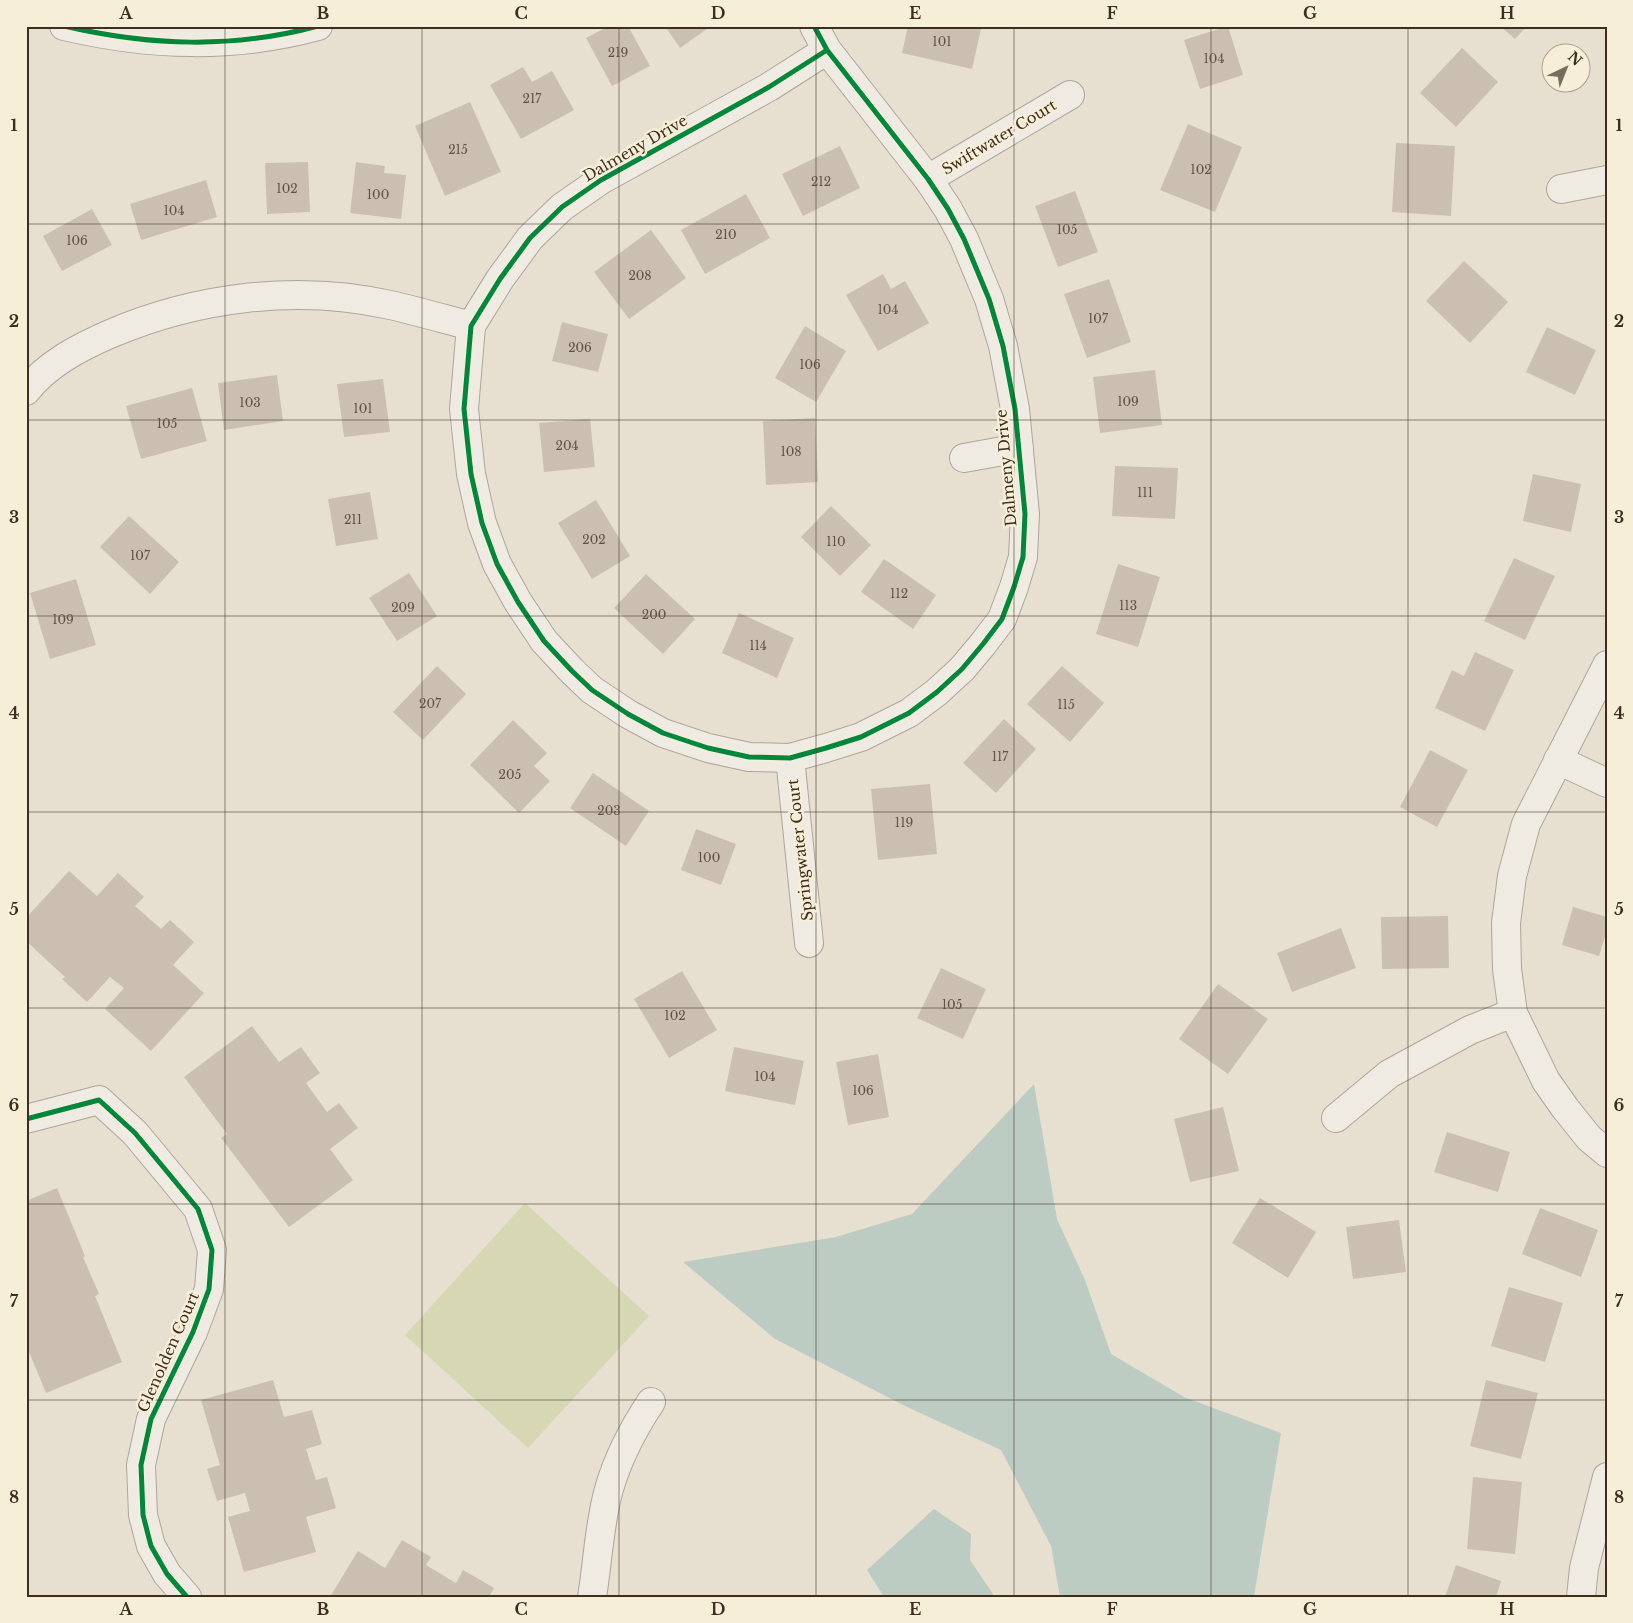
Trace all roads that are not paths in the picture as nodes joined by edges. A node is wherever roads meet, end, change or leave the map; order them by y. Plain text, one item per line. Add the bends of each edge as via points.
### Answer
1 (64, 26) edge
2 (318, 26) edge
3 (814, 26) edge
4 (827, 50) junction
5 (1070, 95) dead end
6 (928, 179) junction
7 (1607, 180) edge
8 (1561, 189) dead end
9 (470, 326) junction
10 (26, 391) edge
11 (1019, 448) junction
12 (964, 458) dead end
13 (1607, 665) edge
14 (790, 758) junction
15 (1558, 760) junction
16 (1607, 783) edge
17 (809, 943) dead end
18 (1513, 1013) junction
19 (1336, 1118) dead end
20 (26, 1120) edge
21 (1607, 1153) edge
22 (652, 1402) dead end
23 (1607, 1477) edge
24 (187, 1597) edge
25 (592, 1597) edge
26 (1580, 1597) edge

1 - 2 street via 155,41 196,42 251,40
3 - 4 street, Dalmeny Drive
4 - 6 street, Dalmeny Drive
4 - 9 street, Dalmeny Drive via 769,87 602,180 562,207 530,238
5 - 6 street, Swiftwater Court
6 - 11 street, Dalmeny Drive via 964,239 989,299 1003,346
7 - 8 street
9 - 10 street via 389,304 348,298 302,296 211,303 168,312 87,344 54,364
9 - 14 street, Dalmeny Drive via 464,410 473,484 482,523 498,564 544,641 592,690 663,733 708,748 748,756
11 - 12 street, Dalmeny Drive
11 - 14 street, Dalmeny Drive via 1026,514 1023,557 1002,619 984,644 962,669 909,713 861,737
13 - 15 street
14 - 17 street, Springwater Court
15 - 16 street
15 - 18 street via 1526,824 1512,876 1506,923
18 - 19 street via 1470,1030 1397,1069
18 - 21 street via 1546,1081 1588,1138
20 - 24 street, Glenolden Court via 99,1100 135,1133 198,1210 212,1250 209,1289 193,1332 151,1419 141,1465 143,1515 152,1546 167,1574
22 - 25 street via 621,1454 609,1491
23 - 26 street

